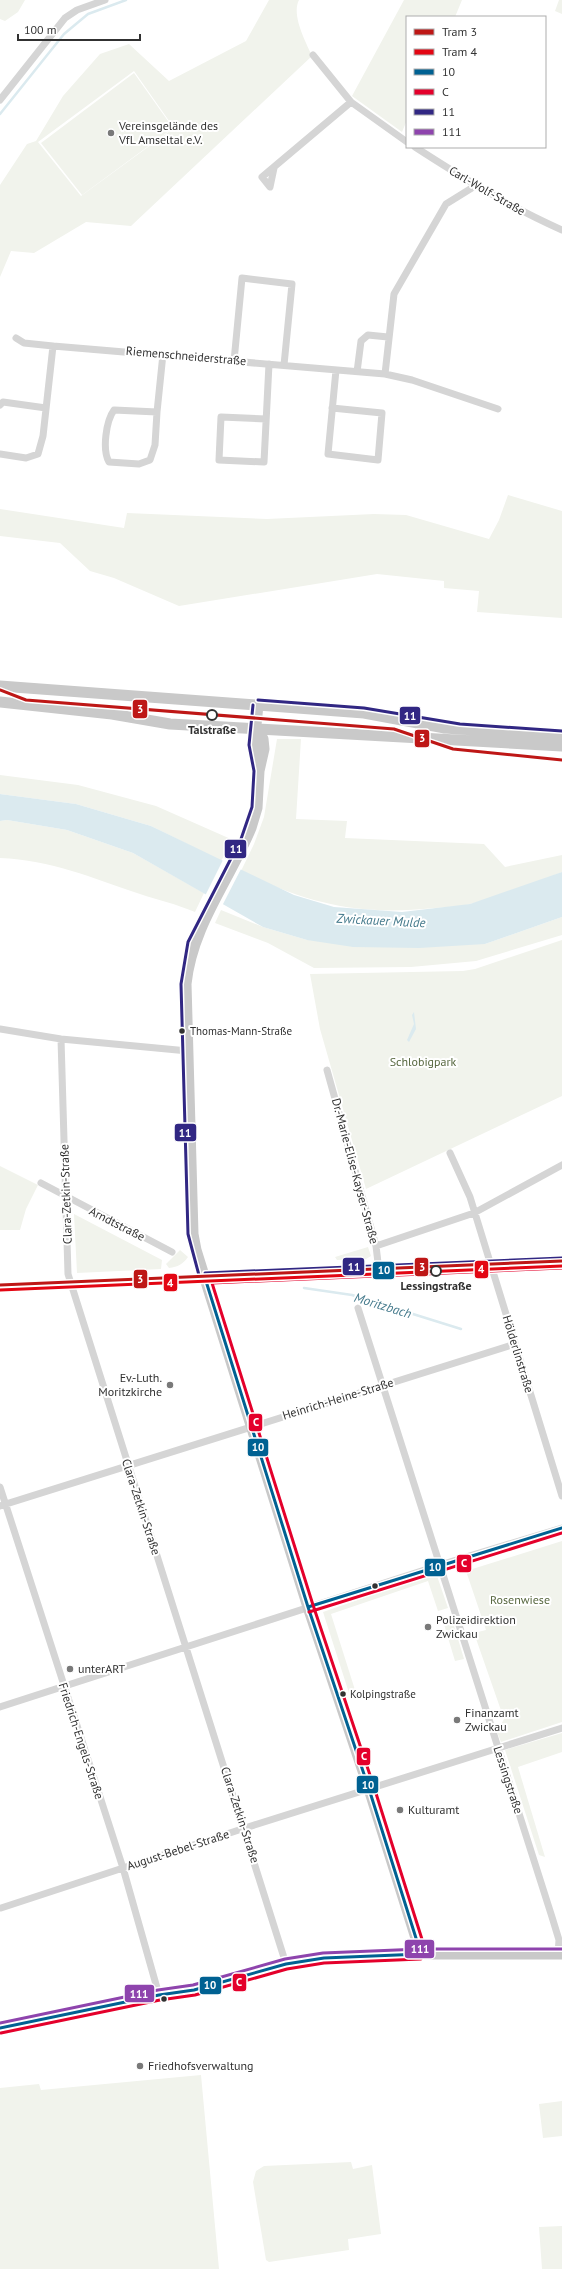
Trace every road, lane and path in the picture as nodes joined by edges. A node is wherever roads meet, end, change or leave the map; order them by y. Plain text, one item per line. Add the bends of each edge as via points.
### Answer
1 (104, 0) edge
2 (313, 55) dead end
3 (0, 100) edge
4 (351, 102) junction
5 (406, 141) edge
6 (417, 148) edge
7 (274, 168) dead end
8 (475, 186) junction
9 (562, 230) edge
10 (388, 337) junction
11 (16, 338) dead end
12 (53, 346) junction
13 (163, 354) junction
14 (234, 361) junction
15 (269, 364) junction
16 (284, 365) junction
17 (336, 370) junction
18 (357, 372) junction
19 (384, 374) junction
20 (0, 405) edge
21 (46, 408) junction
22 (332, 408) junction
23 (498, 409) dead end
24 (157, 412) junction
25 (266, 420) junction
26 (0, 454) edge
27 (2, 685) edge
28 (0, 702) edge
29 (258, 705) junction
30 (257, 727) junction
31 (562, 736) edge
32 (562, 746) edge
33 (0, 1029) edge
34 (61, 1039) junction
35 (188, 1051) junction
36 (327, 1070) dead end
37 (450, 1153) dead end
38 (562, 1165) edge
39 (41, 1183) dead end
40 (66, 1195) junction
41 (474, 1212) junction
42 (376, 1246) junction
43 (172, 1252) dead end
44 (562, 1263) edge
45 (491, 1266) junction
46 (379, 1271) junction
47 (205, 1278) junction
48 (71, 1284) junction
49 (0, 1287) edge
50 (358, 1308) dead end
51 (515, 1344) junction
52 (382, 1386) junction
53 (251, 1426) junction
54 (128, 1465) junction
55 (0, 1487) edge
56 (562, 1496) edge
57 (3, 1505) edge
58 (562, 1528) edge
59 (440, 1565) junction
60 (308, 1607) junction
61 (186, 1647) junction
62 (64, 1686) junction
63 (0, 1707) edge
64 (562, 1728) edge
65 (498, 1749) junction
66 (369, 1789) junction
67 (245, 1828) junction
68 (122, 1868) junction
69 (0, 1908) edge
70 (421, 1954) junction
71 (560, 1954) edge
72 (286, 1964) junction
73 (159, 1995) junction
74 (0, 2028) edge

1 - 3 street via 77,10 66,18
2 - 4 street
4 - 5 street
4 - 7 street
6 - 8 street, Carl-Wolf-Straße
8 - 9 street, Carl-Wolf-Straße
8 - 10 street via 446,204 394,294
10 - 18 street via 368,336 361,341
10 - 19 street
11 - 12 street, Riemenschneiderstraße via 24,343
12 - 13 street, Riemenschneiderstraße
12 - 21 street
13 - 14 street, Riemenschneiderstraße
13 - 24 street
14 - 15 street, Riemenschneiderstraße
14 - 16 street via 242,278 292,284
15 - 16 street, Riemenschneiderstraße
15 - 25 street
16 - 17 street, Riemenschneiderstraße
17 - 18 street, Riemenschneiderstraße
17 - 22 street
18 - 19 street, Riemenschneiderstraße
19 - 23 street, Riemenschneiderstraße via 412,380
20 - 21 street via 3,402
21 - 26 street via 38,454 26,458
22 - 22 street via 328,454 378,460 382,412
24 - 24 street via 114,410 110,416 105,455 109,462 139,464 150,460 155,444
25 - 25 street via 264,462 218,460 221,417
27 - 29 main road
28 - 30 main road via 112,714 170,724 222,728
29 - 30 main road
29 - 31 main road via 364,713 459,729
30 - 32 main road
30 - 35 main road via 264,744 256,808 246,841 195,940 188,963
33 - 34 street
34 - 35 street
34 - 40 street, Clara-Zetkin-Straße
35 - 47 main road via 193,1234
36 - 42 street, Dr.-Marie-Elise-Kayser-Straße
37 - 41 street, Hölderlinstraße
38 - 41 street
39 - 40 street, Arndtstraße
40 - 43 street, Arndtstraße
40 - 48 street, Clara-Zetkin-Straße via 68,1274
41 - 42 street
41 - 45 street, Hölderlinstraße
42 - 46 street, Dr.-Marie-Elise-Kayser-Straße
44 - 45 street
45 - 46 street
45 - 51 street, Hölderlinstraße
46 - 47 street
47 - 48 street
47 - 53 main road
48 - 49 street
48 - 54 street, Clara-Zetkin-Straße
50 - 52 street, Lessingstraße
51 - 52 street, Heinrich-Heine-Straße
51 - 56 street, Hölderlinstraße
52 - 53 street, Heinrich-Heine-Straße
52 - 59 street, Lessingstraße
53 - 54 street, Heinrich-Heine-Straße
53 - 60 main road
54 - 57 street, Heinrich-Heine-Straße
54 - 61 street, Clara-Zetkin-Straße
55 - 57 street, Friedrich-Engels-Straße
57 - 62 street, Friedrich-Engels-Straße
58 - 59 street
59 - 60 street
59 - 65 street, Lessingstraße
60 - 61 street
60 - 66 main road
61 - 62 street
61 - 67 street, Clara-Zetkin-Straße
62 - 63 street
62 - 68 street, Friedrich-Engels-Straße
64 - 65 street, August-Bebel-Straße
65 - 66 street, August-Bebel-Straße
65 - 71 street, Lessingstraße via 559,1940
66 - 67 street, August-Bebel-Straße
66 - 70 main road
67 - 68 street, August-Bebel-Straße
67 - 72 street, Clara-Zetkin-Straße
68 - 69 street, August-Bebel-Straße
68 - 73 street, Friedrich-Engels-Straße
70 - 71 main road
70 - 72 main road via 324,1958
72 - 73 main road via 194,1990
73 - 74 main road

